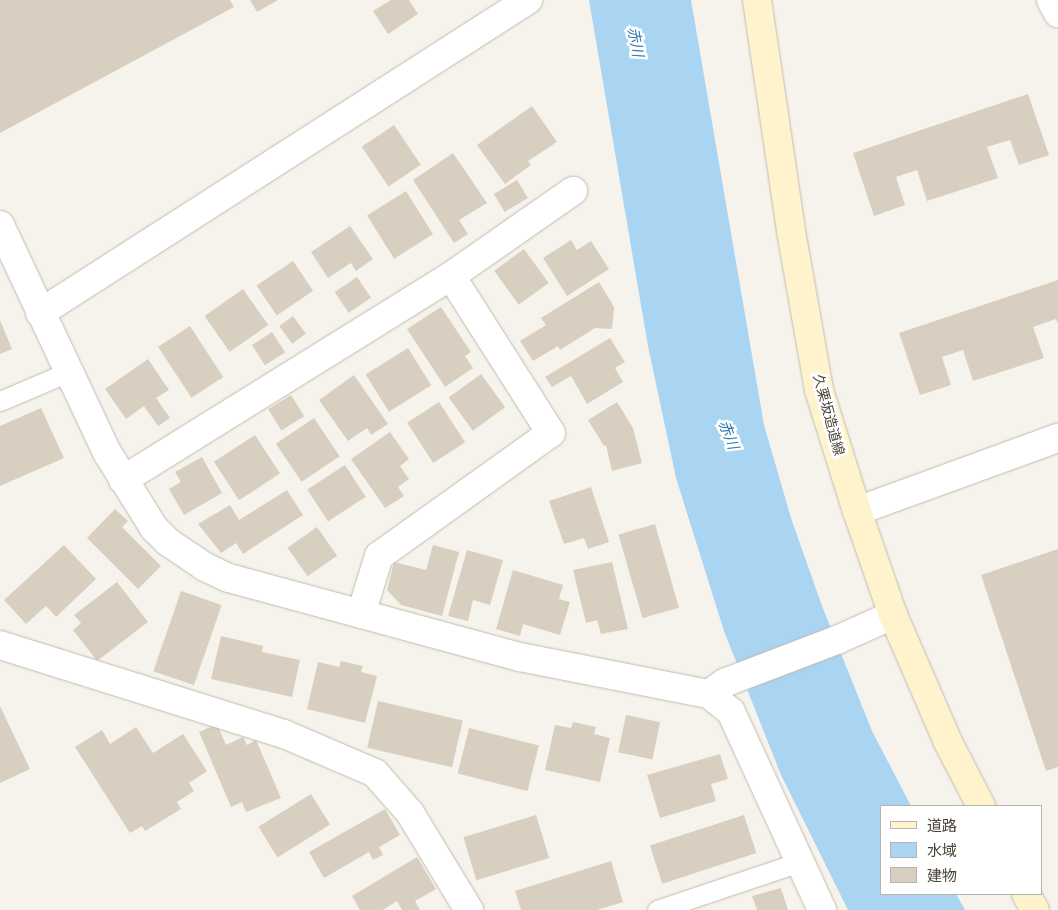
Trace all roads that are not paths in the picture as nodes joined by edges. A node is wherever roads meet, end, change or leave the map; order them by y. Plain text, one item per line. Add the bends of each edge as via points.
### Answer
1 (528, 0) edge
2 (757, 0) edge
3 (1051, 0) edge
4 (1058, 13) edge
5 (572, 191) dead end
6 (0, 225) edge
7 (451, 276) junction
8 (40, 313) junction
9 (68, 372) junction
10 (0, 401) edge
11 (1058, 438) edge
12 (123, 480) junction
13 (856, 511) junction
14 (361, 614) junction
15 (893, 615) junction
16 (0, 645) edge
17 (717, 688) junction
18 (980, 805) edge
19 (800, 862) junction
20 (1027, 895) edge
21 (464, 909) edge
22 (657, 910) edge
23 (822, 910) edge
24 (1035, 910) edge

1 - 8 street
2 - 13 main road, 久栗坂造道線 via 791,231 819,390
3 - 4 street
5 - 7 street
6 - 8 street
7 - 12 street
7 - 14 street via 551,434 379,556
8 - 9 street
9 - 10 lane
9 - 12 street
11 - 13 street
12 - 14 street via 154,528 205,567 229,578
13 - 15 main road, 久栗坂造道線
14 - 17 street via 520,657
15 - 17 street
15 - 18 main road, 久栗坂造道線 via 948,742
16 - 21 street via 284,734 375,773 410,813
17 - 19 street
19 - 22 lane
19 - 23 street
20 - 24 main road

